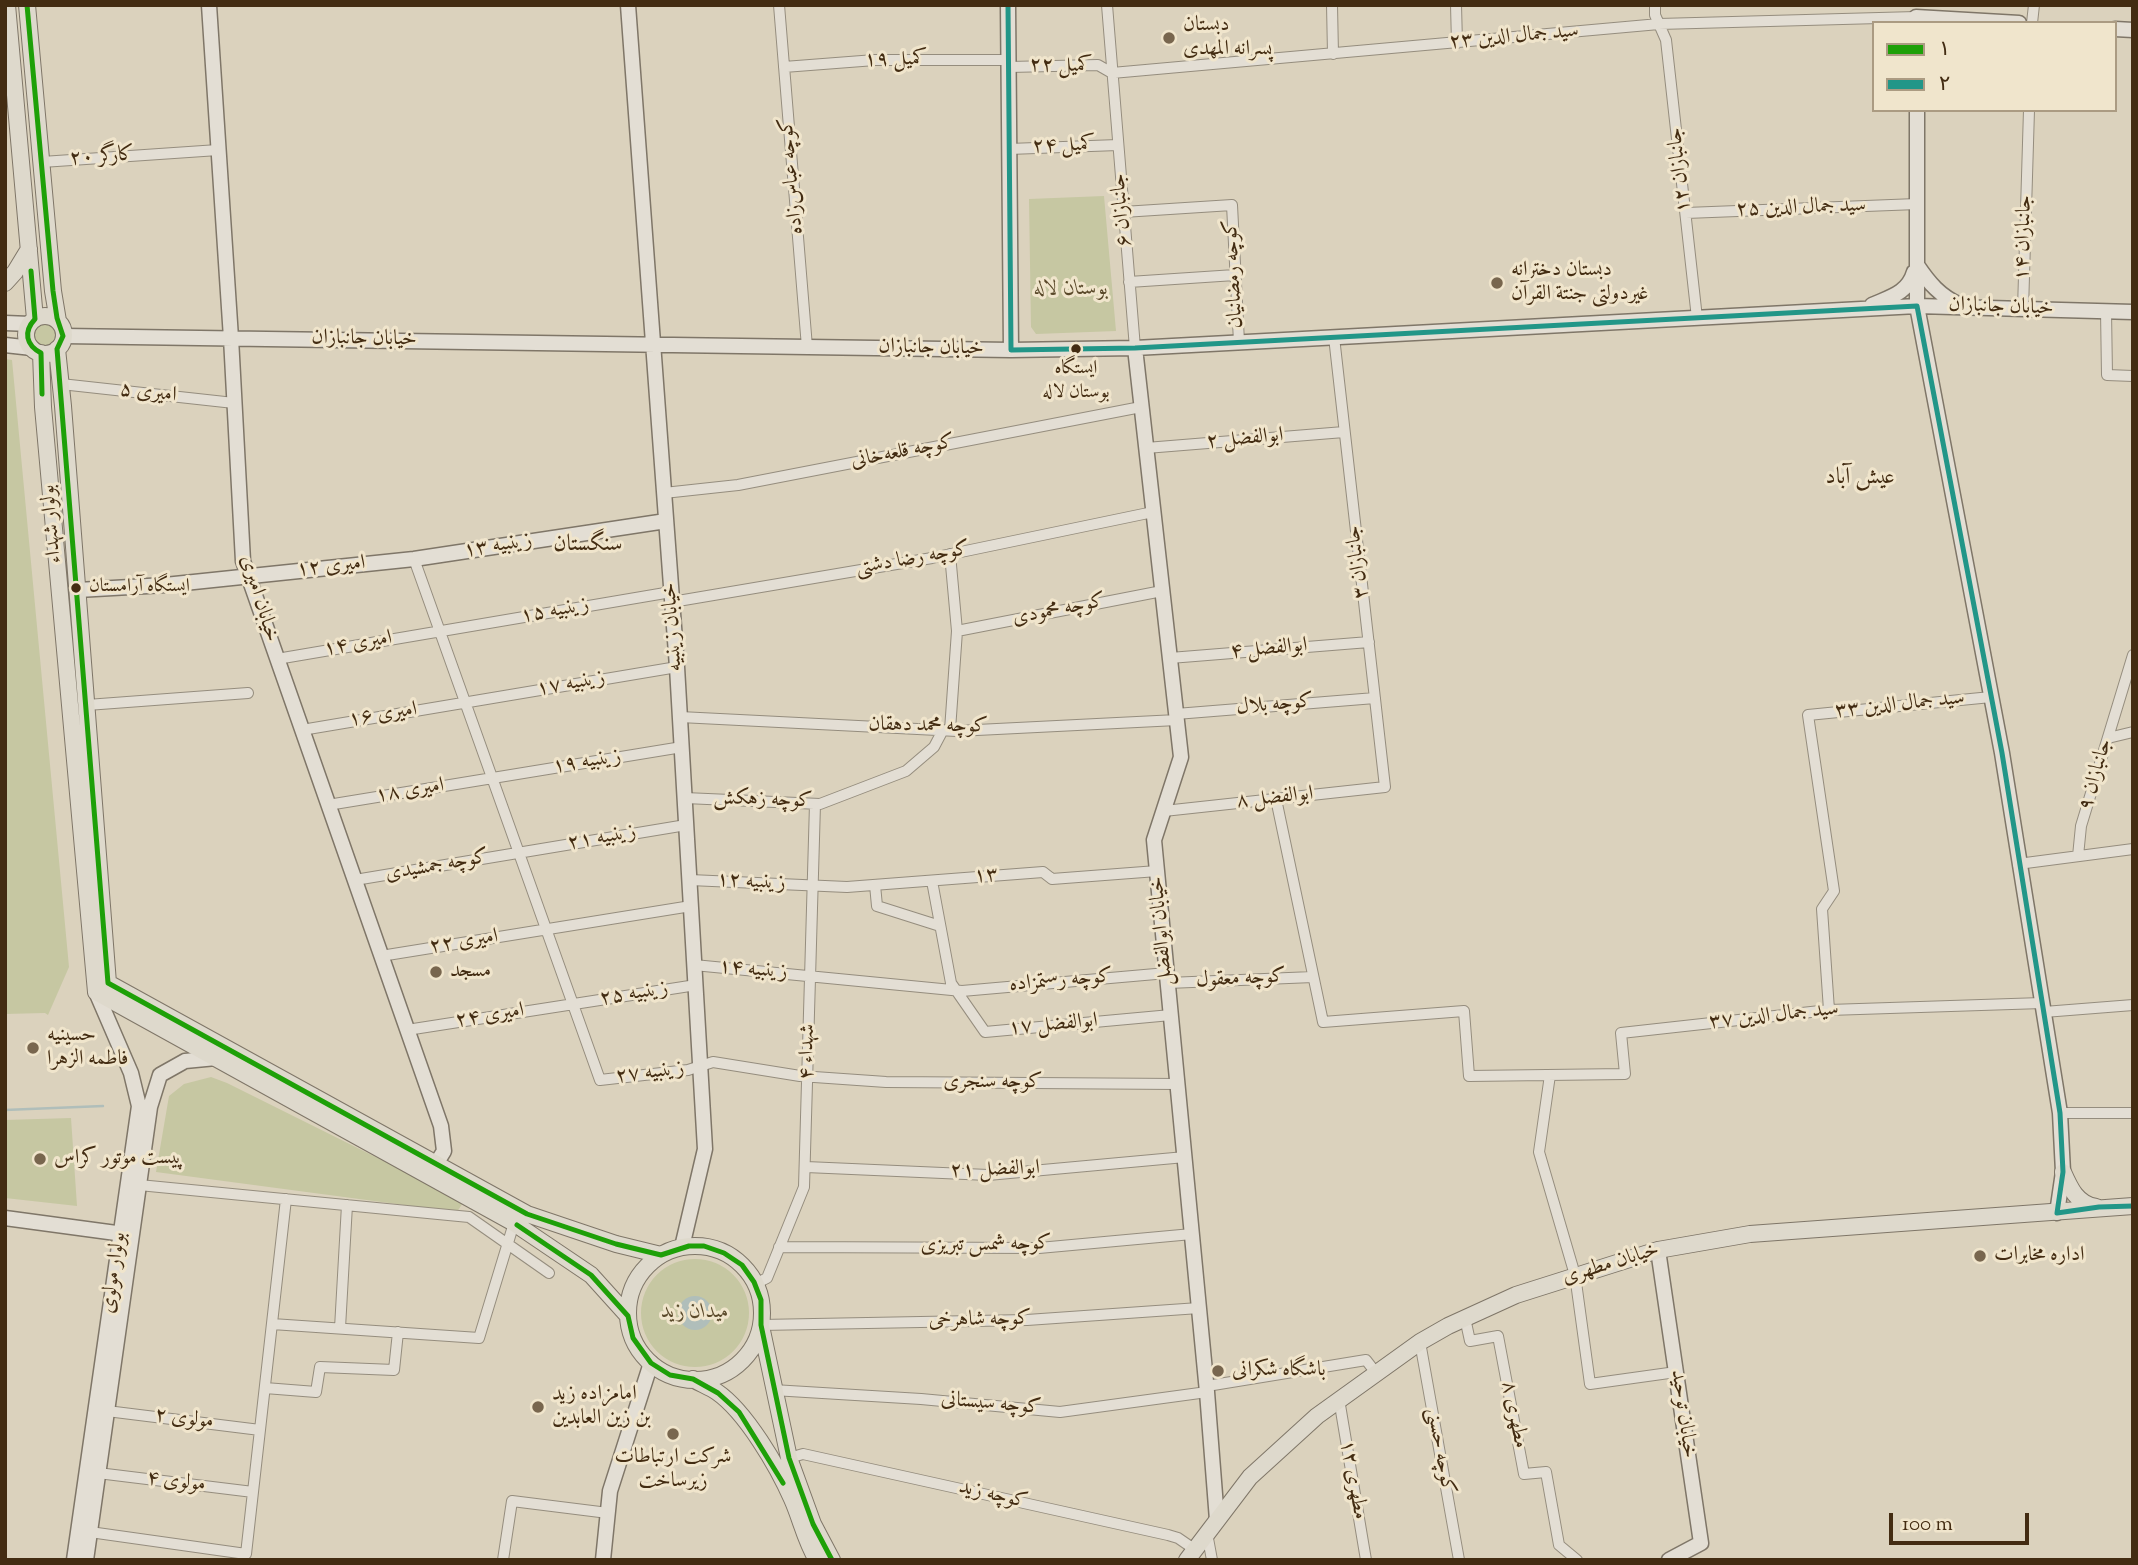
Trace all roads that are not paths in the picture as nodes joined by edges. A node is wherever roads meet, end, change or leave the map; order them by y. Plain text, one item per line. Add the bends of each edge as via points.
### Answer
1 (7, 5) edge
2 (27, 5) edge
3 (209, 5) edge
4 (628, 5) edge
5 (779, 5) edge
6 (1008, 5) edge
7 (1107, 5) edge
8 (1332, 5) edge
9 (1456, 5) edge
10 (1655, 5) edge
11 (1916, 15) edge
12 (1993, 21) edge
13 (1659, 24) junction
14 (7, 31) edge
15 (1457, 43) junction
16 (1333, 54) junction
17 (1008, 63) junction
18 (784, 67) junction
19 (1112, 73) junction
20 (11, 107) edge
21 (1917, 112) edge
22 (2029, 112) edge
23 (1118, 145) junction
24 (1009, 149) junction
25 (218, 150) junction
26 (42, 162) junction
27 (1917, 204) junction
28 (1123, 212) junction
29 (1686, 213) junction
30 (29, 249) junction
31 (1916, 264) junction
32 (1236, 275) junction
33 (1129, 282) junction
34 (5, 283) edge
35 (1917, 306) junction
36 (1966, 307) junction
37 (1865, 309) junction
38 (2023, 309) junction
39 (2106, 311) junction
40 (2133, 312) edge
41 (1697, 318) junction
42 (33, 321) junction
43 (5, 323) edge
44 (1334, 337) junction
45 (231, 338) junction
46 (50, 341) junction
47 (1239, 342) junction
48 (653, 344) junction
49 (5, 345) edge
50 (807, 347) junction
51 (1135, 348) junction
52 (1012, 350) junction
53 (2133, 376) edge
54 (61, 384) junction
55 (234, 403) junction
56 (64, 406) junction
57 (43, 407) junction
58 (1141, 407) junction
59 (1345, 432) junction
60 (1146, 448) junction
61 (664, 493) junction
62 (1153, 512) junction
63 (666, 521) junction
64 (950, 554) junction
65 (414, 559) junction
66 (248, 576) junction
67 (78, 590) junction
68 (1162, 591) junction
69 (671, 597) junction
70 (957, 631) junction
71 (440, 632) junction
72 (1368, 642) junction
73 (2133, 654) edge
74 (277, 659) junction
75 (1170, 659) junction
76 (677, 667) junction
77 (248, 693) dead end
78 (1991, 697) junction
79 (1375, 698) junction
80 (465, 702) junction
81 (87, 705) junction
82 (680, 717) junction
83 (1176, 717) junction
84 (302, 730) junction
85 (947, 730) junction
86 (2133, 732) edge
87 (2108, 738) junction
88 (682, 747) junction
89 (492, 778) junction
90 (1385, 786) joint
91 (685, 798) junction
92 (1276, 799) junction
93 (815, 804) junction
94 (328, 805) junction
95 (1164, 811) junction
96 (686, 825) junction
97 (2133, 849) edge
98 (519, 853) junction
99 (2078, 856) junction
100 (2018, 864) junction
101 (1157, 871) junction
102 (355, 880) junction
103 (690, 880) junction
104 (932, 881) junction
105 (875, 885) junction
106 (813, 886) junction
107 (691, 906) junction
108 (940, 926) junction
109 (546, 930) junction
110 (381, 956) junction
111 (694, 965) junction
112 (811, 976) junction
113 (1313, 977) junction
114 (1167, 978) junction
115 (696, 985) junction
116 (956, 990) junction
117 (96, 992) junction
118 (573, 1004) junction
119 (2133, 1005) edge
120 (2043, 1007) junction
121 (1829, 1010) junction
122 (1171, 1015) junction
123 (407, 1030) junction
124 (216, 1058) junction
125 (701, 1066) junction
126 (808, 1075) junction
127 (1550, 1075) junction
128 (1178, 1084) junction
129 (145, 1107) junction
130 (322, 1109) junction
131 (2060, 1113) junction
132 (2133, 1113) edge
133 (1185, 1157) junction
134 (436, 1164) junction
135 (806, 1167) junction
136 (2063, 1172) junction
137 (139, 1185) junction
138 (286, 1199) junction
139 (474, 1200) junction
140 (347, 1205) junction
141 (2093, 1206) junction
142 (2133, 1206) edge
143 (2061, 1210) junction
144 (469, 1217) junction
145 (5, 1218) edge
146 (514, 1223) junction
147 (126, 1234) junction
148 (1192, 1234) junction
149 (508, 1244) junction
150 (682, 1247) junction
151 (779, 1247) junction
152 (1658, 1250) junction
153 (661, 1255) junction
154 (549, 1273) dead end
155 (1575, 1275) junction
156 (755, 1284) junction
157 (1199, 1308) junction
158 (628, 1316) junction
159 (1465, 1318) junction
160 (272, 1324) junction
161 (761, 1325) junction
162 (340, 1328) junction
163 (398, 1332) junction
164 (1420, 1342) junction
165 (651, 1363) junction
166 (1676, 1372) junction
167 (1376, 1373) junction
168 (693, 1379) junction
169 (265, 1388) junction
170 (1207, 1389) junction
171 (773, 1390) junction
172 (1339, 1399) junction
173 (107, 1410) junction
174 (260, 1430) junction
175 (789, 1458) junction
176 (98, 1473) junction
177 (253, 1492) junction
178 (608, 1513) junction
179 (1212, 1526) junction
180 (90, 1532) junction
181 (205, 1548) junction
182 (1191, 1554) edge
183 (74, 1560) edge
184 (86, 1560) edge
185 (203, 1560) edge
186 (503, 1560) edge
187 (603, 1560) edge
188 (817, 1560) edge
189 (832, 1560) edge
190 (1212, 1560) edge
191 (1366, 1560) edge
192 (1459, 1560) edge
193 (1577, 1560) edge
194 (1669, 1560) edge

1 - 14 main road
2 - 26 main road
3 - 25 street, خیابان امیری
4 - 48 street, خیابان زینبیه
5 - 18 street, کوچه عباس‌زاده
6 - 17 street
7 - 19 street, جانبازان ۶
8 - 16 street
9 - 15 street
10 - 13 street, جانبازان ۱۲
11 - 12 street
11 - 13 street, سید جمال الدین ۲۳
13 - 15 street, سید جمال الدین ۲۳
13 - 29 street, جانبازان ۱۲ via 1666,40
14 - 20 main road
15 - 16 street, سید جمال الدین ۲۳
16 - 19 street, سید جمال الدین ۲۳
17 - 18 street, کمیل ۱۹ via 875,60
17 - 19 street, کمیل ۲۲ via 1098,65
17 - 24 street
18 - 50 street, کوچه عباس‌زاده
19 - 23 street, جانبازان ۶
20 - 30 main road
21 - 27 street
22 - 38 street, جانبازان ۱۴
23 - 24 street, کمیل ۲۴
23 - 28 street, جانبازان ۶
24 - 52 street
25 - 26 street, کارگر ۲۰
25 - 45 street, خیابان امیری
26 - 46 main road
27 - 29 street, سید جمال الدین ۲۵
27 - 31 street
28 - 32 street, کوچه رمضانیان via 1232,205
28 - 33 street, جانبازان ۶
29 - 41 street, جانبازان ۱۲
30 - 34 main road
30 - 42 main road
31 - 35 street
31 - 36 street via 1930,285
31 - 37 street via 1903,291
32 - 33 street
32 - 47 street, کوچه رمضانیان
33 - 51 street, جانبازان ۶
35 - 36 street, خیابان جانبازان
35 - 37 street, خیابان جانبازان
35 - 78 street
36 - 38 street, خیابان جانبازان
37 - 41 street, خیابان جانبازان
38 - 39 street, خیابان جانبازان
39 - 40 street, خیابان جانبازان
39 - 53 street via 2107,375
41 - 44 street, خیابان جانبازان
42 - 43 street
42 - 46 main road via 47,316
42 - 46 main road via 27,338
44 - 47 street, خیابان جانبازان
44 - 59 street, جانبازان ۳
45 - 46 street, خیابان جانبازان
45 - 48 street, خیابان جانبازان
45 - 55 street, خیابان امیری
46 - 49 street, خیابان جانبازان
46 - 54 main road, بولوار شهداء
46 - 57 main road, بولوار شهداء
47 - 51 street, خیابان جانبازان
48 - 50 street, خیابان جانبازان
48 - 61 street, خیابان زینبیه
50 - 52 street, خیابان جانبازان
51 - 52 street, خیابان جانبازان
51 - 58 street, خیابان ابوالفضل
54 - 55 street, امیری ۵
54 - 56 main road, بولوار شهداء
55 - 66 street, خیابان امیری via 243,561
56 - 57 main road via 52,396 45,399
56 - 67 main road, بولوار شهداء
57 - 117 main road, بولوار شهداء
58 - 60 street, خیابان ابوالفضل
58 - 61 street, کوچه قلعه‌خانی via 738,485
59 - 60 street, ابوالفضل ۲
59 - 72 street, جانبازان ۳
60 - 62 street, خیابان ابوالفضل
61 - 63 street, خیابان زینبیه
62 - 64 street, کوچه رضا دشتی
62 - 68 street, خیابان ابوالفضل
63 - 65 street, زینبیه ۱۳
63 - 69 street, خیابان زینبیه
64 - 69 street, کوچه رضا دشتی
64 - 70 street
65 - 66 street, امیری ۱۲
65 - 71 street
66 - 67 street, امیری ۱۲
66 - 74 street, خیابان امیری
67 - 81 main road, بولوار شهداء
68 - 70 street, کوچه محمودی
68 - 75 street, خیابان ابوالفضل
69 - 71 street, زینبیه ۱۵
69 - 76 street, خیابان زینبیه
70 - 85 street
71 - 74 street, امیری ۱۴
71 - 80 street
72 - 75 street, ابوالفضل ۴
72 - 79 street, جانبازان ۳
73 - 87 street, جانبازان ۹
74 - 84 street, خیابان امیری
75 - 83 street, خیابان ابوالفضل
76 - 80 street, زینبیه ۱۷
76 - 82 street, خیابان زینبیه
77 - 81 street
78 - 100 street
78 - 121 street, سید جمال الدین ۳۳ via 1808,715 1834,891 1822,909
79 - 83 street, کوچه بلال
79 - 90 street, جانبازان ۳
80 - 84 street, امیری ۱۶
80 - 89 street
81 - 130 main road, بولوار شهداء via 108,983
82 - 85 street, کوچه محمد دهقان
82 - 88 street, خیابان زینبیه
83 - 85 street, کوچه محمد دهقان
83 - 95 street, خیابان ابوالفضل via 1181,757
84 - 94 street, خیابان امیری
85 - 93 street, کوچه زهکش via 906,771
86 - 87 street
87 - 99 street, جانبازان ۹ via 2081,826
88 - 89 street, زینبیه ۱۹
88 - 91 street, خیابان زینبیه
89 - 94 street, امیری ۱۸
89 - 98 street
90 - 92 street, ابوالفضل ۸
91 - 93 street, کوچه زهکش
91 - 96 street, خیابان زینبیه
92 - 95 street, ابوالفضل ۸
92 - 113 street
93 - 106 street, شهداء ۴
94 - 102 street, خیابان امیری
95 - 101 street, خیابان ابوالفضل via 1154,840
96 - 98 street, زینبیه ۲۱
96 - 103 street, خیابان زینبیه
97 - 99 street
98 - 102 street, کوچه جمشیدی
98 - 109 street
99 - 100 street
100 - 120 street
101 - 104 street, ۱۳ via 1052,879 1043,872
101 - 114 street, خیابان ابوالفضل
102 - 110 street, خیابان امیری
103 - 106 street, زینبیه ۱۲
103 - 107 street, خیابان زینبیه
104 - 105 street, ۱۳
104 - 108 street
105 - 106 street, ۱۳
105 - 108 street via 877,906
106 - 112 street, شهداء ۴
107 - 109 street, امیری ۲۲
107 - 111 street, خیابان زینبیه
108 - 116 street
109 - 110 street, امیری ۲۲
109 - 118 street
110 - 123 street, خیابان امیری
111 - 112 street, زینبیه ۱۴
111 - 115 street, خیابان زینبیه
112 - 116 street, زینبیه ۱۴
112 - 126 street, شهداء ۴
113 - 114 street, کوچه معقول
113 - 127 street via 1323,1022 1464,1011 1469,1076
114 - 116 street, کوچه رستمزاده
114 - 122 street, خیابان ابوالفضل
115 - 118 street, زینبیه ۲۵
115 - 125 street, خیابان زینبیه
116 - 122 street, ابوالفضل ۱۷ via 985,1032
117 - 124 main road, بولوار شهداء
117 - 129 street, بولوار مولوی
118 - 123 street, امیری ۲۴
118 - 125 street, زینبیه ۲۷ via 600,1080
119 - 120 street, سید جمال الدین ۳۷
120 - 121 street, سید جمال الدین ۳۷
120 - 131 street
121 - 127 street, سید جمال الدین ۳۷ via 1621,1033 1625,1074
122 - 128 street, خیابان ابوالفضل
123 - 134 street, خیابان امیری via 441,1126 444,1151
124 - 129 street, بولوار مولوی via 185,1061 160,1075
124 - 130 main road, بولوار شهداء
125 - 126 street, زینبیه ۲۷ via 713,1062
125 - 150 street, خیابان زینبیه via 705,1149
126 - 128 street, کوچه سنجری via 886,1082
126 - 135 street, شهداء ۴
127 - 155 street via 1539,1152
128 - 133 street, خیابان ابوالفضل
129 - 137 street, بولوار مولوی
129 - 147 street, بولوار مولوی
130 - 134 main road, بولوار شهداء
130 - 139 main road, بولوار شهداء
131 - 132 street
131 - 136 street
133 - 135 street, ابوالفضل ۲۱ via 988,1175
133 - 148 street, خیابان ابوالفضل
134 - 153 main road, بولوار شهداء via 527,1214
135 - 151 street, شهداء ۴ via 804,1187
136 - 141 main road via 2081,1202
136 - 143 main road
137 - 138 street
137 - 147 street, بولوار مولوی
138 - 140 street
138 - 160 street
139 - 144 street
139 - 146 main road, بولوار شهداء
140 - 144 street
140 - 162 street
141 - 142 main road
141 - 143 main road
143 - 152 main road, خیابان مطهری via 1750,1234
144 - 149 street
145 - 147 street
146 - 149 street
146 - 158 main road, بولوار شهداء via 591,1275
147 - 173 street, بولوار مولوی
147 - 183 street, بولوار مولوی
148 - 151 street, کوچه شمس تبریزی via 1039,1248
148 - 157 street, خیابان ابوالفضل
149 - 154 street
149 - 163 street via 479,1338
150 - 153 main road
150 - 156 main road via 724,1253 742,1265
151 - 156 street, شهداء ۴ via 766,1279
152 - 155 main road, خیابان مطهری
152 - 166 street, خیابان توحید
153 - 158 main road via 638,1278
155 - 159 main road, خیابان مطهری
155 - 166 street via 1590,1384
156 - 161 main road
157 - 161 street, کوچه شاهرخی via 1027,1320
157 - 170 street, خیابان ابوالفضل
158 - 165 main road via 636,1345
159 - 164 main road, خیابان مطهری
159 - 193 street, مطهری ۸ via 1470,1341 1498,1336 1524,1474 1546,1472 1559,1545
160 - 162 street
160 - 169 street
161 - 168 main road via 752,1347 737,1365 716,1376
161 - 171 main road
162 - 163 street
163 - 169 street via 394,1370 320,1367 316,1392
164 - 167 main road, خیابان مطهری
164 - 192 street, کوچه حسنی
165 - 168 main road via 670,1374
165 - 178 street via 610,1491
166 - 194 street, خیابان توحید via 1701,1543
167 - 170 street, کوچه سیستانی via 1366,1360
167 - 172 main road, خیابان مطهری
168 - 188 main road via 732,1406 758,1440 792,1500
169 - 174 street
170 - 171 street, کوچه سیستانی via 1060,1412
170 - 179 street, خیابان ابوالفضل
171 - 175 main road
172 - 179 main road, خیابان مطهری via 1250,1477
172 - 191 street, مطهری ۱۲
173 - 174 street, مولوی ۲
173 - 176 street, بولوار مولوی
174 - 177 street
175 - 182 street, کوچه زید via 803,1454 1168,1535 1178,1538
175 - 189 main road via 813,1524
176 - 177 street, مولوی ۴
176 - 180 street, بولوار مولوی
177 - 181 street via 246,1554
178 - 186 street via 512,1501
178 - 187 street
179 - 182 main road, خیابان مطهری
179 - 190 street
180 - 181 street
180 - 184 street, بولوار مولوی
181 - 185 street

